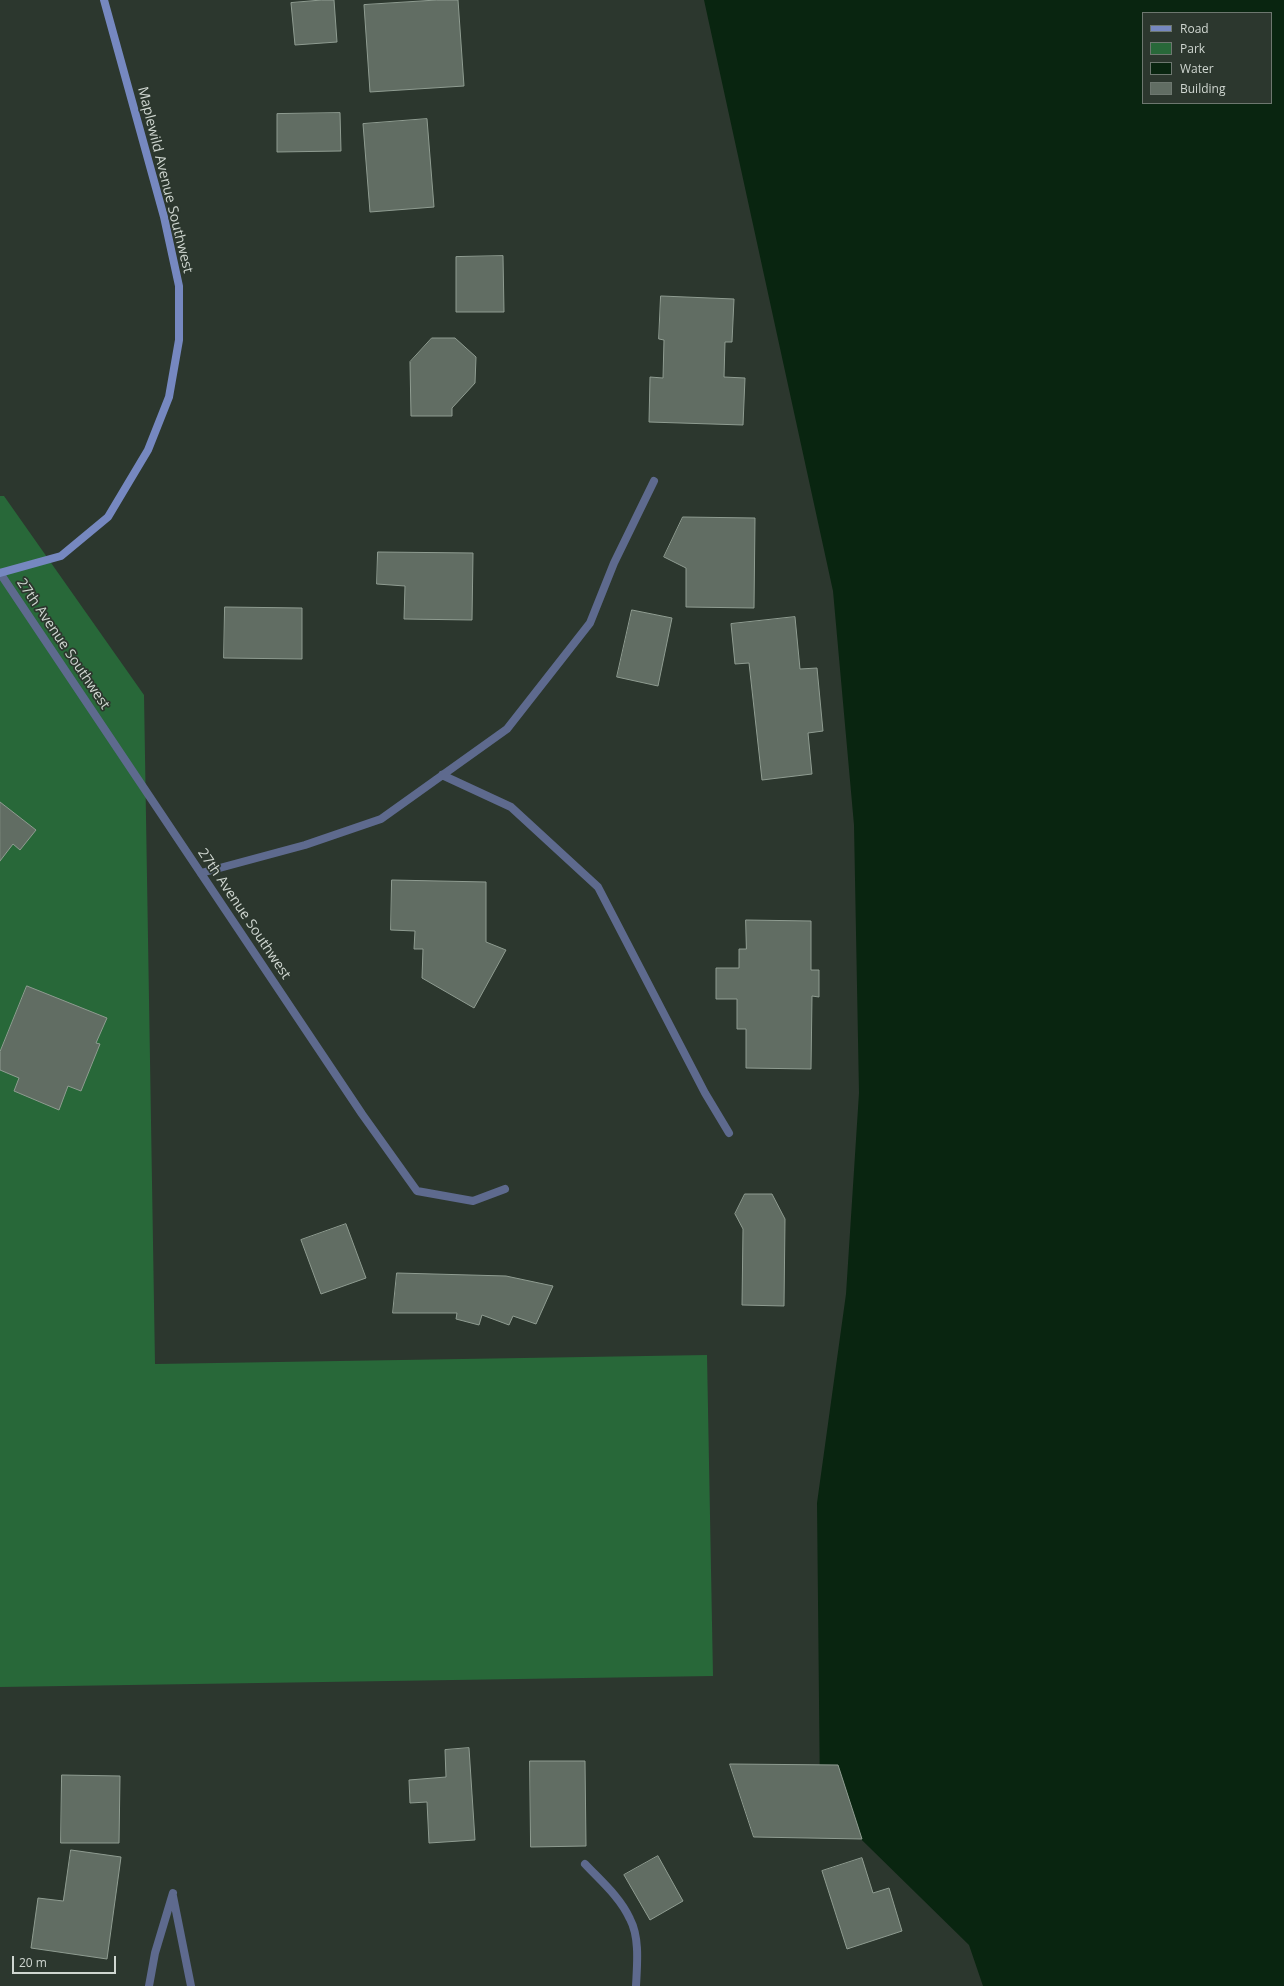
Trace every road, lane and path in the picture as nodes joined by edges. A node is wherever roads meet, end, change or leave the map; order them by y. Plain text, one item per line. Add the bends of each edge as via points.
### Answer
1 (104, 0) edge
2 (654, 481) dead end
3 (0, 573) edge
4 (442, 775) junction
5 (201, 873) junction
6 (729, 1133) dead end
7 (505, 1189) dead end
8 (585, 1864) dead end
9 (149, 1986) edge
10 (192, 1986) edge
11 (636, 1986) edge

1 - 3 street, Maplewild Avenue Southwest via 164,217 179,286 179,340 169,397 148,450 108,517 61,556
2 - 4 street via 614,563 590,623 507,729
3 - 5 street, 27th Avenue Southwest
4 - 5 street via 381,818 305,845
4 - 6 street via 511,807 598,887 705,1093
5 - 7 street, 27th Avenue Southwest via 362,1114 417,1191 473,1201
8 - 11 street via 617,1897 631,1920 637,1948
9 - 10 street via 155,1953 173,1893

